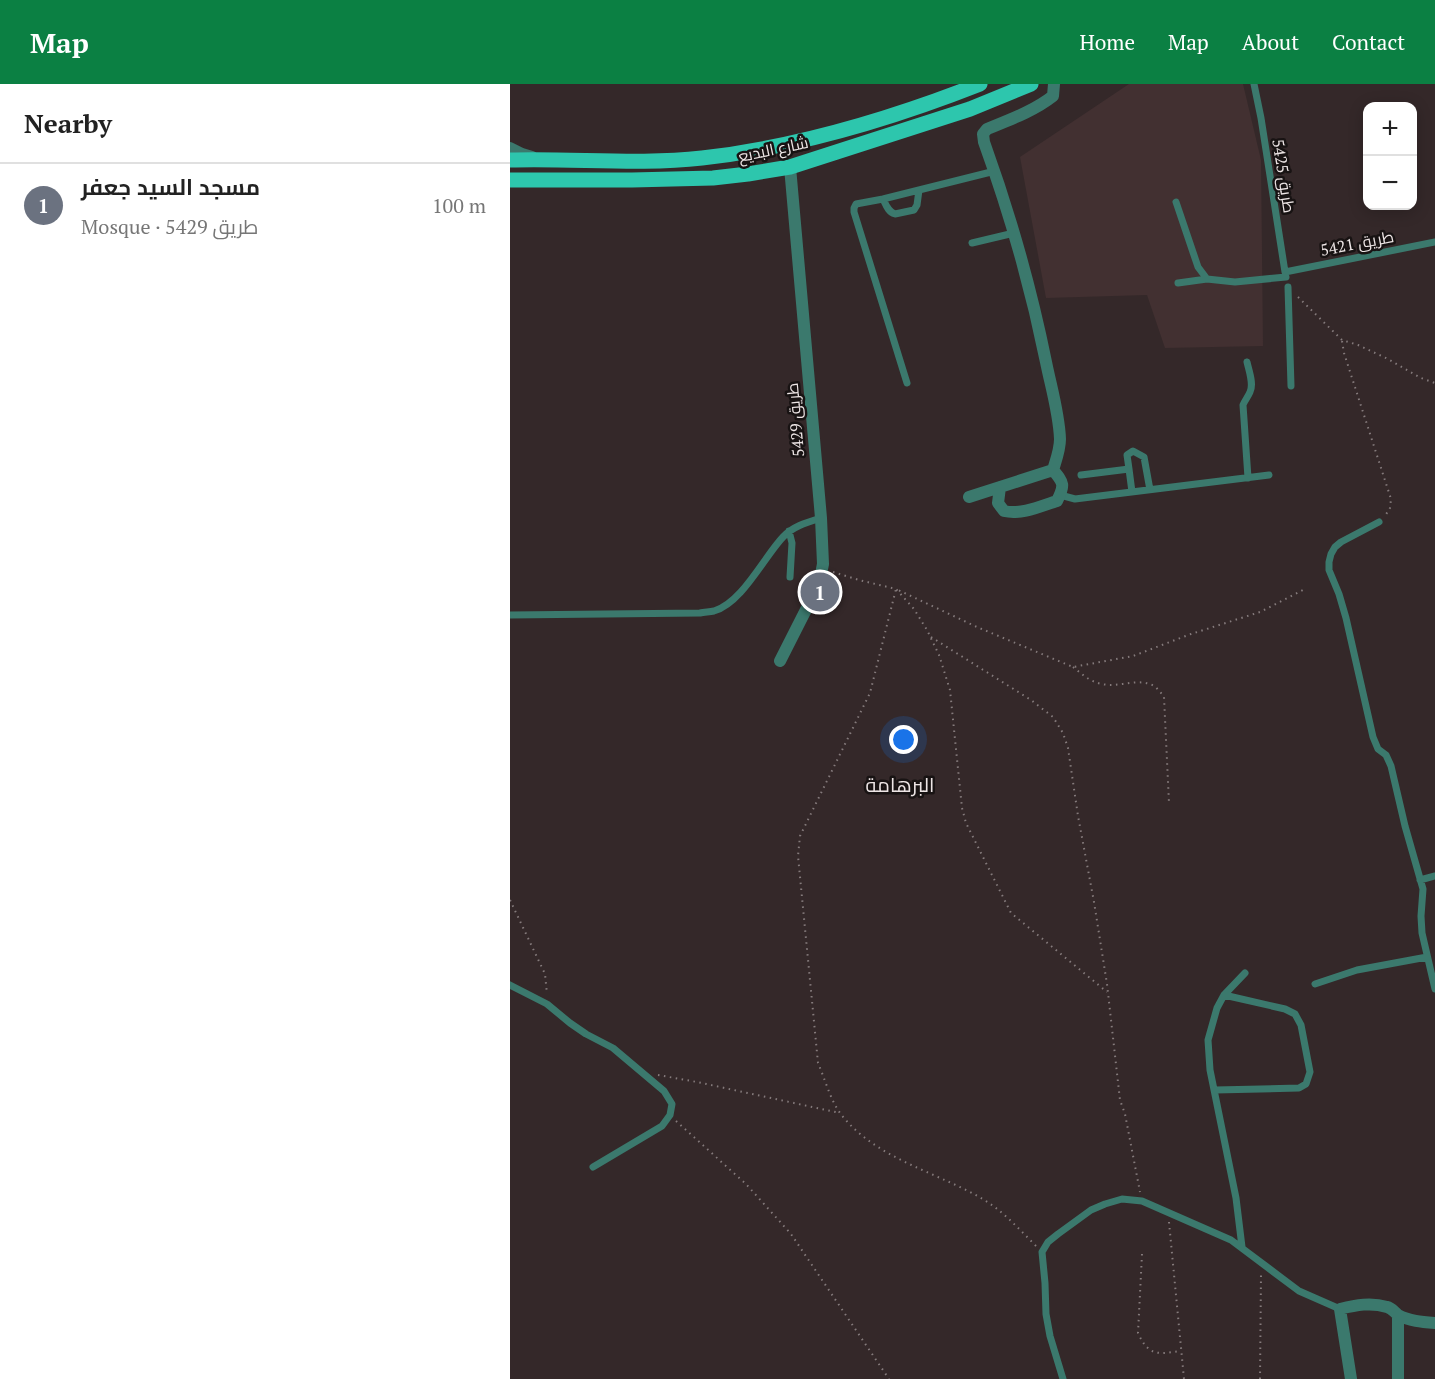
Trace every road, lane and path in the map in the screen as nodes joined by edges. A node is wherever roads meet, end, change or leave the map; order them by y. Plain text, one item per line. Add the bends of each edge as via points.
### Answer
1 (980, 84) edge
2 (1031, 84) edge
3 (1054, 84) edge
4 (1254, 84) edge
5 (510, 148) edge
6 (542, 159) junction
7 (510, 160) edge
8 (790, 167) junction
9 (994, 171) junction
10 (510, 180) edge
11 (919, 190) junction
12 (883, 199) junction
13 (1176, 202) dead end
14 (1014, 232) junction
15 (1435, 242) edge
16 (972, 243) dead end
17 (1286, 274) junction
18 (1207, 279) junction
19 (1178, 283) dead end
20 (1288, 287) joint
21 (1342, 340) junction
22 (1247, 362) dead end
23 (907, 383) dead end
24 (1435, 383) edge
25 (1292, 386) dead end
26 (1129, 469) junction
27 (1053, 470) junction
28 (1080, 474) dead end
29 (1269, 475) dead end
30 (1248, 478) junction
31 (1000, 487) junction
32 (1150, 490) junction
33 (1132, 492) junction
34 (1060, 495) junction
35 (969, 497) dead end
36 (820, 518) junction
37 (1379, 522) joint
38 (789, 531) junction
39 (822, 568) junction
40 (790, 577) dead end
41 (896, 589) junction
42 (1305, 589) dead end
43 (510, 615) edge
44 (931, 637) junction
45 (780, 661) dead end
46 (1073, 667) junction
47 (1169, 803) dead end
48 (1435, 876) edge
49 (1420, 880) junction
50 (510, 900) edge
51 (1427, 957) junction
52 (1245, 972) dead end
53 (1315, 984) dead end
54 (510, 985) edge
55 (1435, 989) edge
56 (1108, 993) junction
57 (1224, 995) junction
58 (547, 1004) junction
59 (640, 1071) junction
60 (1215, 1090) junction
61 (840, 1113) junction
62 (670, 1115) junction
63 (592, 1167) dead end
64 (1142, 1201) junction
65 (1168, 1213) junction
66 (1242, 1247) junction
67 (1042, 1252) junction
68 (1142, 1254) dead end
69 (1262, 1262) junction
70 (1340, 1309) junction
71 (1398, 1315) junction
72 (1435, 1323) edge
73 (1181, 1351) junction
74 (889, 1379) edge
75 (1063, 1379) edge
76 (1184, 1379) edge
77 (1260, 1379) edge
78 (1351, 1379) edge
79 (1398, 1379) edge

1 - 6 main road, شارع البديع via 869,124 777,147 668,160
2 - 8 main road, شارع البديع via 970,109
3 - 9 street via 1053,96 1048,100 983,134
4 - 17 lane, طريق 5425
5 - 6 street
6 - 7 main road, شارع البديع
8 - 10 main road, شارع البديع via 713,178
8 - 36 street, طريق 5429
9 - 11 lane
9 - 14 street
11 - 12 lane
11 - 12 lane via 914,210 892,213
12 - 23 lane via 856,204 854,212
13 - 18 lane via 1198,267
14 - 16 lane
14 - 27 street via 1039,325 1056,412 1060,439
15 - 17 lane, طريق 5421
17 - 18 lane, طريق 5421 via 1235,282
18 - 19 lane, طريق 5421
20 - 21 path
20 - 25 lane
21 - 24 path
21 - 37 path via 1391,499 1386,516
22 - 30 lane via 1252,385 1243,405
26 - 28 lane
26 - 32 lane via 1129,453 1144,457
26 - 33 lane
27 - 31 street
27 - 34 street via 1063,483
29 - 30 lane
30 - 32 lane
31 - 34 street via 998,503 1004,511 1012,513 1058,501
31 - 35 street
32 - 33 lane
33 - 34 lane via 1075,499
36 - 38 lane
36 - 39 street, طريق 5429
37 - 49 lane via 1335,547 1329,570 1343,607 1373,737 1395,777
38 - 40 lane
38 - 43 lane via 736,597 716,611
39 - 41 path
39 - 45 street, طريق 5429 via 819,584
41 - 44 path
41 - 46 path
41 - 61 path via 870,693 800,836 798,856 818,1063
42 - 46 path via 1260,612 1133,656
44 - 56 path via 950,690 962,808 996,884 1011,913
44 - 56 path via 1031,700 1053,717 1063,733
46 - 47 path via 1100,684 1144,682 1164,697
48 - 49 lane
49 - 51 lane
50 - 58 path via 545,974
51 - 53 lane via 1357,970
51 - 55 lane
52 - 57 lane
54 - 58 lane
56 - 64 path via 1120,1100
57 - 60 lane via 1216,1008 1208,1040
57 - 60 lane via 1295,1014 1301,1025 1310,1072 1306,1084 1299,1088
58 - 59 lane
59 - 61 path
59 - 62 lane via 664,1091 672,1104
60 - 66 lane
61 - 67 path via 883,1151 1000,1210
62 - 63 lane via 662,1126
62 - 74 path via 746,1184 792,1234
64 - 65 lane
64 - 67 lane via 1122,1199 1091,1210 1048,1242
65 - 66 lane
65 - 73 path
66 - 69 lane
67 - 75 lane via 1046,1314
68 - 73 path via 1138,1333 1151,1352
69 - 70 lane via 1299,1291
69 - 77 path
70 - 71 street via 1376,1304 1390,1307
70 - 78 street
71 - 72 street
71 - 79 street
73 - 76 path

